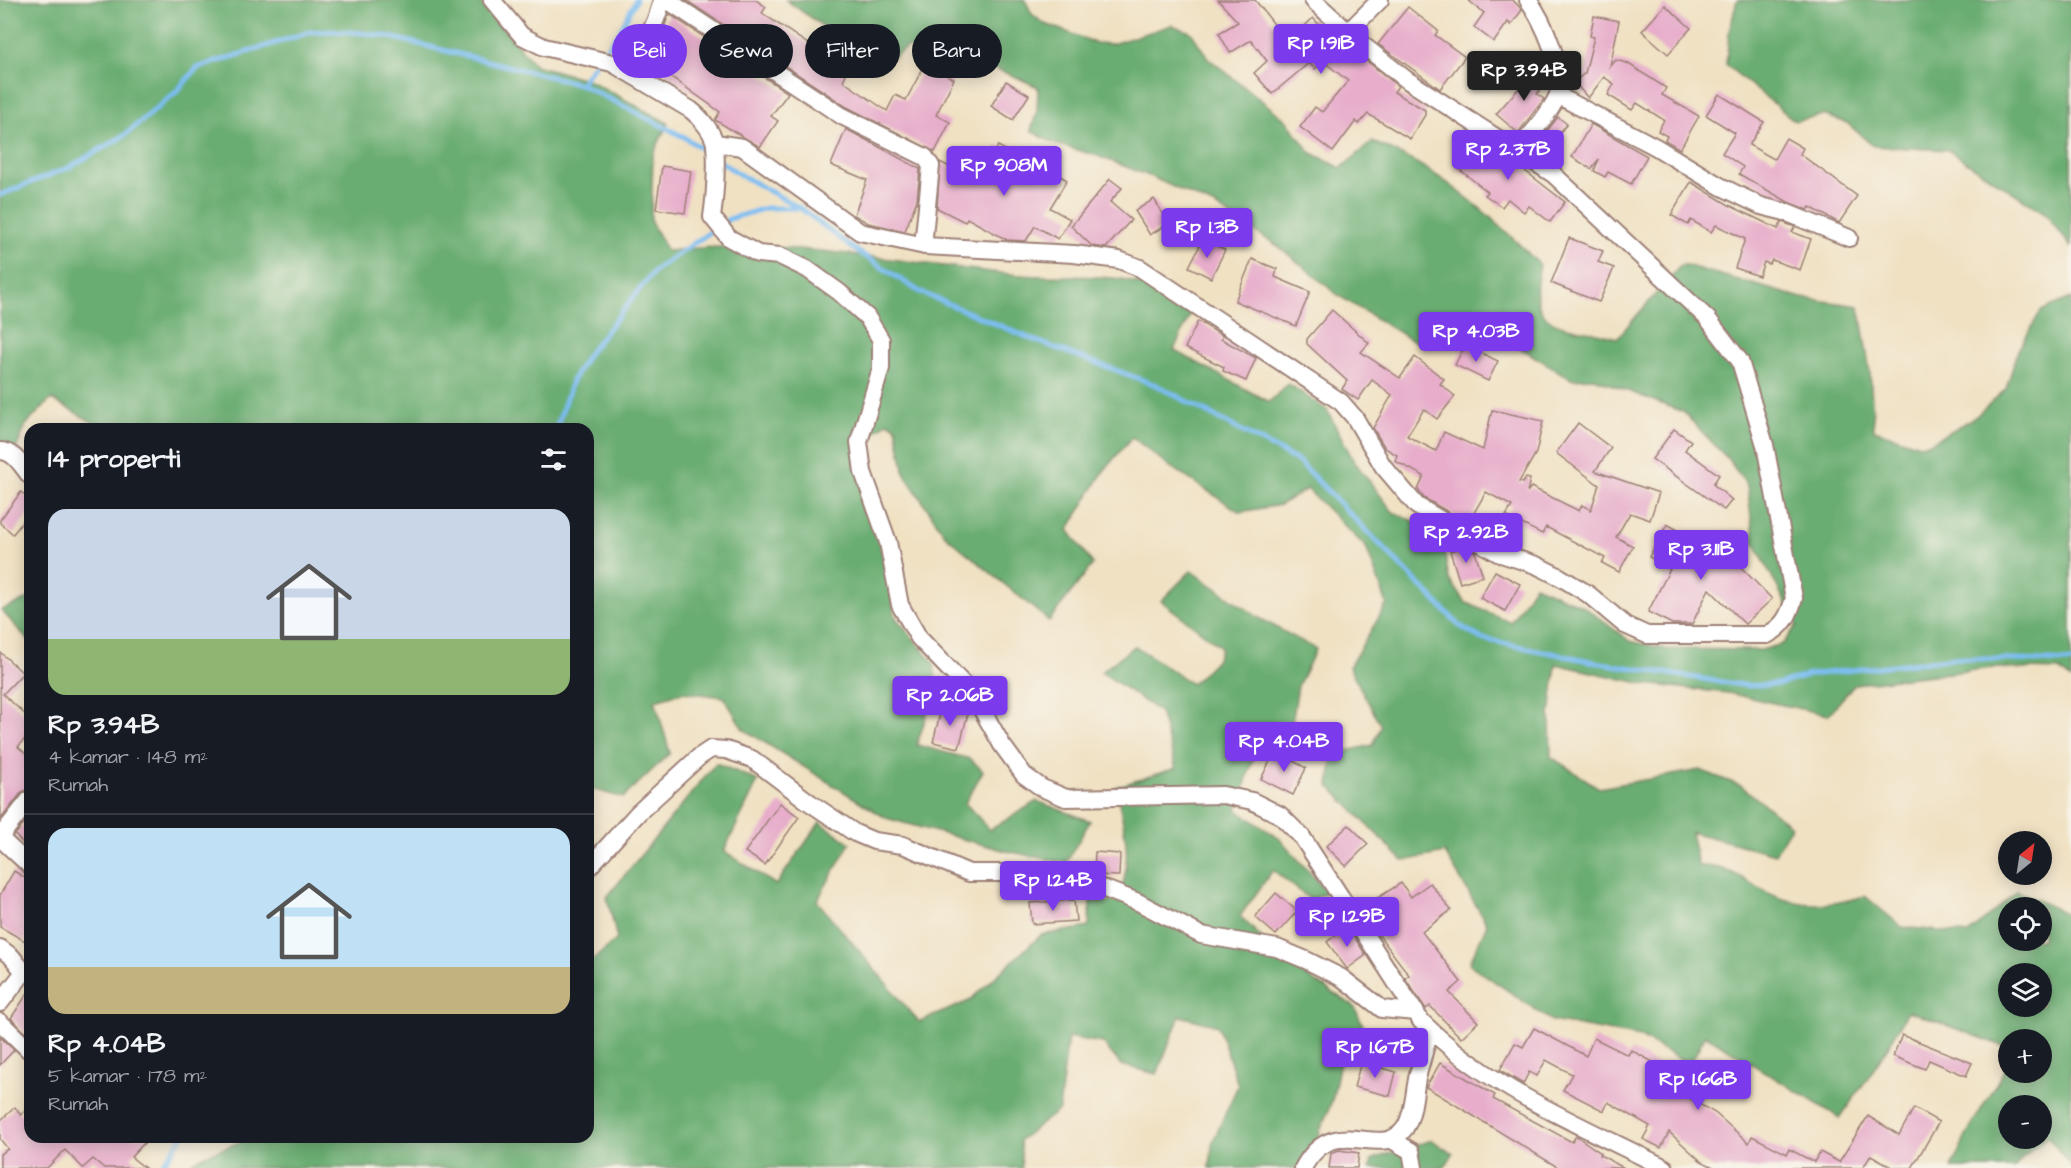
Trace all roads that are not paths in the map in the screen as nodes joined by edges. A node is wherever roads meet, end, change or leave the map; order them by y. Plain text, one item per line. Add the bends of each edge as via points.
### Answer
1 (492, 0) edge
2 (662, 0) edge
3 (667, 0) edge
4 (1312, 0) edge
5 (1380, 0) edge
6 (1528, 0) edge
7 (656, 24) edge
8 (1347, 33) junction
9 (612, 64) edge
10 (638, 78) edge
11 (1559, 96) junction
12 (715, 143) junction
13 (1517, 150) junction
14 (1849, 238) dead end
15 (925, 246) junction
16 (0, 451) edge
17 (24, 468) edge
18 (24, 807) edge
19 (0, 838) edge
20 (24, 860) edge
21 (594, 861) edge
22 (0, 948) edge
23 (24, 968) edge
24 (24, 976) edge
25 (0, 1003) edge
26 (1416, 1012) junction
27 (0, 1022) edge
28 (1430, 1030) junction
29 (24, 1045) edge
30 (1392, 1140) junction
31 (1302, 1168) edge
32 (1414, 1168) edge
33 (1665, 1168) edge

1 - 9 street via 522,36 544,47
2 - 7 street
3 - 15 street via 842,116 925,157 931,166
4 - 8 street
5 - 8 street
6 - 11 street via 1549,38
8 - 13 street via 1407,80
10 - 12 street via 691,110
11 - 13 street
11 - 14 street via 1720,186 1761,206
12 - 15 street via 742,147 860,232
12 - 26 street via 712,217 729,238 758,254 780,256 807,269 867,317 881,340 881,368 859,442 863,472 888,542 900,605 919,638 973,694 1024,775 1066,798 1223,795 1252,801 1280,815 1302,837
13 - 15 street via 1553,174 1708,320 1740,361 1765,445 1794,598 1780,628 1767,635 1647,635 1625,625 1560,577 1498,553 1417,506 1383,466 1341,402 1140,268 1119,260 1074,254
16 - 17 street via 18,459
18 - 19 street
19 - 20 street
21 - 26 street via 638,813 699,757 711,749 726,750 752,759 855,833 874,841 903,845 969,873 1020,873 1105,889 1201,934 1277,948 1306,960 1342,978 1382,1009
22 - 23 street
24 - 25 street
26 - 28 street
27 - 29 street
28 - 30 street via 1408,1122
28 - 33 street via 1507,1087
30 - 31 street via 1328,1140 1309,1156
30 - 32 street via 1411,1151

